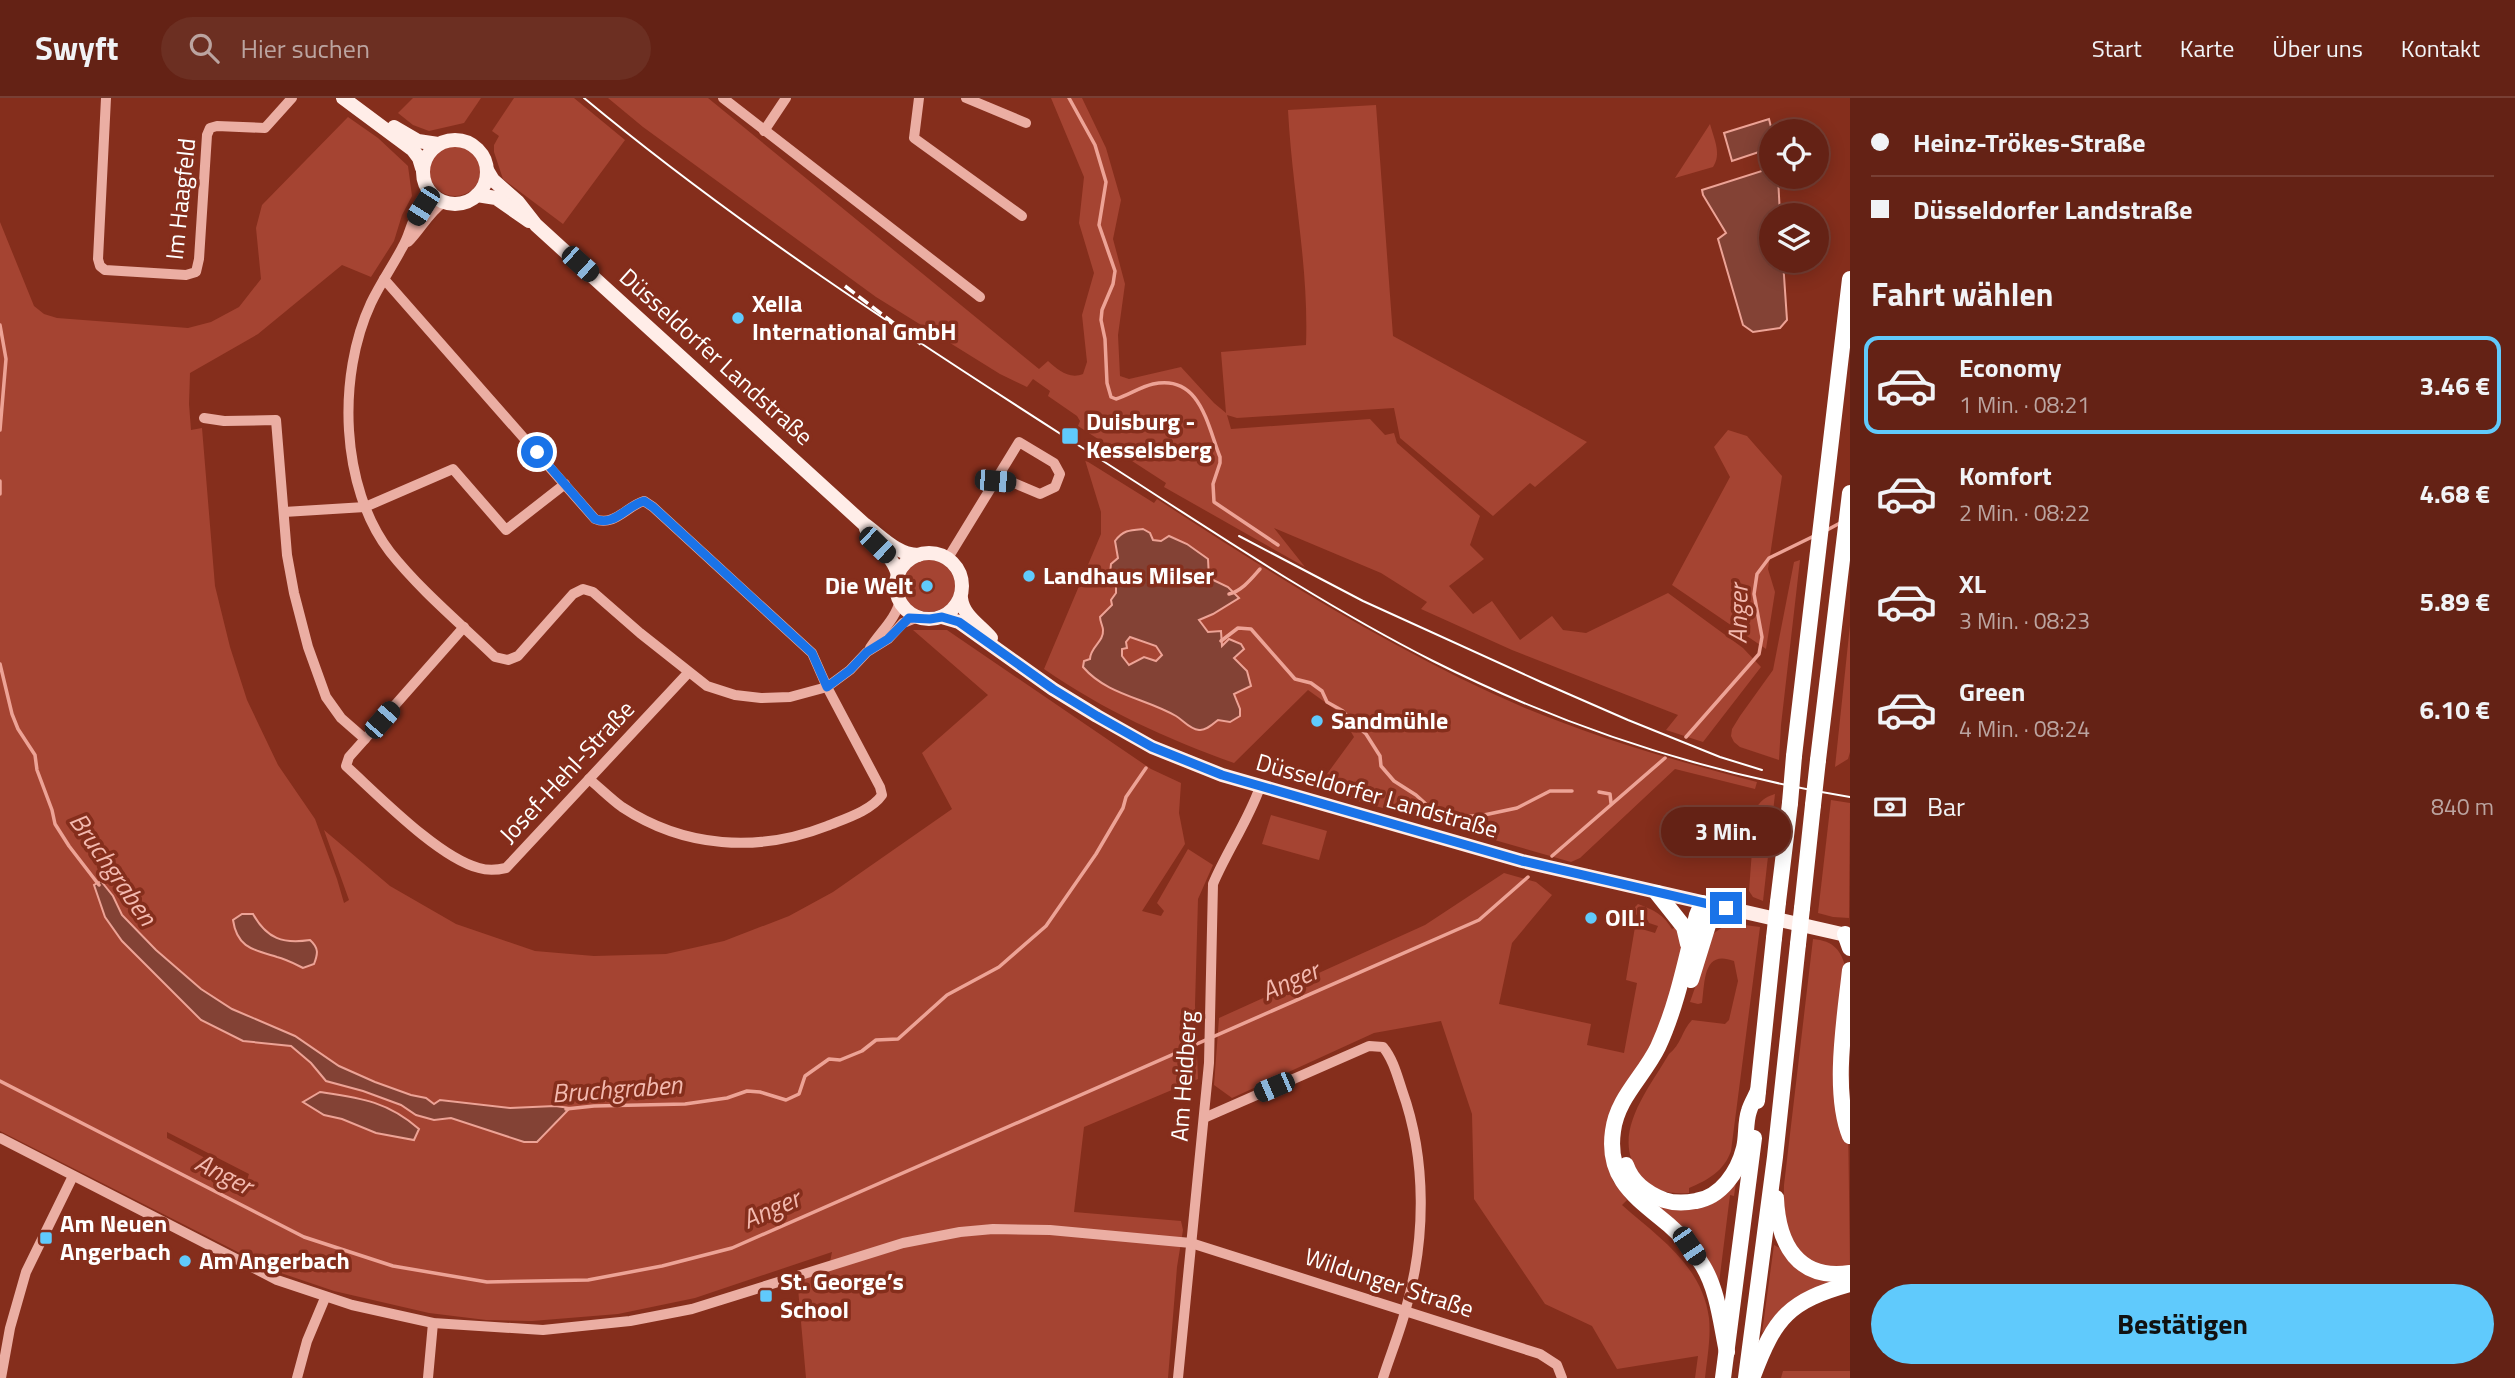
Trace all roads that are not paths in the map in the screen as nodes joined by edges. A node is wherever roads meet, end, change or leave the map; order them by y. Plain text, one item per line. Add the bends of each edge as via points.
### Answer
1 (106, 98) edge
2 (292, 98) edge
3 (343, 98) edge
4 (723, 98) edge
5 (786, 98) edge
6 (919, 98) edge
7 (966, 98) edge
8 (371, 117) junction
9 (1026, 123) dead end
10 (764, 131) junction
11 (438, 144) junction
12 (422, 168) junction
13 (487, 170) junction
14 (428, 190) junction
15 (477, 195) junction
16 (444, 202) junction
17 (1022, 216) dead end
18 (536, 225) junction
19 (404, 246) junction
20 (384, 279) junction
21 (1850, 279) edge
22 (980, 297) dead end
23 (204, 418) dead end
24 (995, 481) junction
25 (565, 484) junction
26 (1849, 500) edge
27 (365, 507) junction
28 (284, 512) junction
29 (864, 524) junction
30 (918, 555) junction
31 (948, 558) junction
32 (898, 575) junction
33 (961, 598) junction
34 (900, 600) junction
35 (918, 617) junction
36 (942, 617) junction
37 (464, 627) junction
38 (1000, 650) junction
39 (867, 652) junction
40 (688, 673) junction
41 (827, 687) junction
42 (365, 739) junction
43 (589, 779) junction
44 (1260, 787) junction
45 (1657, 893) junction
46 (1708, 905) junction
47 (1849, 936) edge
48 (1689, 947) junction
49 (1850, 970) edge
50 (1850, 1072) edge
51 (1758, 1091) junction
52 (1850, 1105) edge
53 (1203, 1118) junction
54 (1850, 1136) edge
55 (0, 1138) edge
56 (1774, 1157) junction
57 (73, 1176) junction
58 (1191, 1243) junction
59 (1850, 1273) edge
60 (1850, 1284) edge
61 (325, 1298) junction
62 (1406, 1310) junction
63 (433, 1323) junction
64 (1727, 1352) junction
65 (1, 1378) edge
66 (297, 1378) edge
67 (428, 1378) edge
68 (1178, 1378) edge
69 (1383, 1378) edge
70 (1562, 1378) edge
71 (1723, 1378) edge
72 (1745, 1378) edge
73 (1752, 1378) edge

1 - 2 street, Im Haagfeld via 100,266 105,271 186,275 196,272 199,259 210,128 265,128
3 - 8 main road
4 - 10 street
5 - 10 street
6 - 17 street via 914,138
7 - 9 street
8 - 11 main road via 418,141
8 - 12 main road via 413,150
10 - 22 street
11 - 12 main road
11 - 13 main road via 456,139 472,144 483,155
12 - 14 main road
13 - 15 main road
13 - 18 main road, Düsseldorfer Landstraße
14 - 16 main road
14 - 19 street
15 - 16 main road via 461,204
15 - 18 main road, Düsseldorfer Landstraße via 496,198
16 - 19 street
18 - 29 main road, Düsseldorfer Landstraße
19 - 20 street
20 - 25 street
20 - 27 street via 359,337 348,391 349,439
21 - 51 highway, bridge
23 - 28 street via 276,420
24 - 24 street via 1040,494 1055,487 1060,474 1054,463 1018,442
24 - 31 street
25 - 27 street via 506,530 453,469
25 - 41 street via 603,523 633,504 644,501 653,507 812,653
26 - 56 highway, bridge
27 - 28 street
27 - 37 street via 388,550
28 - 42 street via 294,593 318,679 341,718
29 - 30 main road, Düsseldorfer Landstraße via 900,552
29 - 32 main road, Düsseldorfer Landstraße
30 - 31 main road
30 - 32 main road via 904,564
31 - 33 main road via 961,576
32 - 34 main road
33 - 36 main road
33 - 38 main road, Düsseldorfer Landstraße via 967,614
34 - 35 main road
34 - 39 street via 895,615
35 - 36 main road
35 - 39 street via 903,623
36 - 38 main road, Düsseldorfer Landstraße via 959,622
37 - 40 street via 495,657 509,660 583,589 593,592
37 - 42 street, Josef-Hehl-Straße
38 - 44 main road, Düsseldorfer Landstraße via 1053,689 1152,747
39 - 41 street
40 - 41 street via 707,686 761,698 790,697
40 - 43 street, Josef-Hehl-Straße
41 - 43 street via 882,795 877,802 804,835 741,844 687,837 639,817
42 - 43 street, Josef-Hehl-Straße via 345,766 442,850 479,868 506,868
44 - 45 main road, Düsseldorfer Landstraße via 1522,861
44 - 53 street, Am Heidberg via 1213,884
45 - 46 main road, Düsseldorfer Landstraße
45 - 48 highway via 1684,927
46 - 47 main road, Düsseldorfer Landstraße
46 - 48 highway
46 - 51 highway via 1688,988 1663,1054 1622,1133 1629,1175 1644,1191 1667,1201 1689,1202 1713,1195 1735,1170 1744,1149 1748,1112
48 - 64 highway via 1657,1048 1618,1109 1613,1155 1629,1192 1670,1226 1703,1267 1712,1284
49 - 54 highway via 1841,1098
50 - 52 highway
51 - 64 highway
53 - 58 street, Am Heidberg
53 - 62 street via 1368,1046 1383,1047 1409,1110 1419,1172 1418,1242
55 - 57 street
56 - 59 highway via 1782,1239 1810,1268 1835,1275
56 - 72 highway
57 - 61 street via 264,1274
57 - 65 street via 26,1272
58 - 62 street, Wildunger Straße
58 - 63 street via 1049,1230 960,1232 903,1242 704,1305 630,1321 542,1330
58 - 68 street, Am Heidberg
60 - 73 highway via 1809,1298 1784,1315
61 - 63 street
61 - 66 street
62 - 69 street
62 - 70 street, Wildunger Straße via 1540,1354 1557,1365
63 - 67 street
64 - 71 highway

